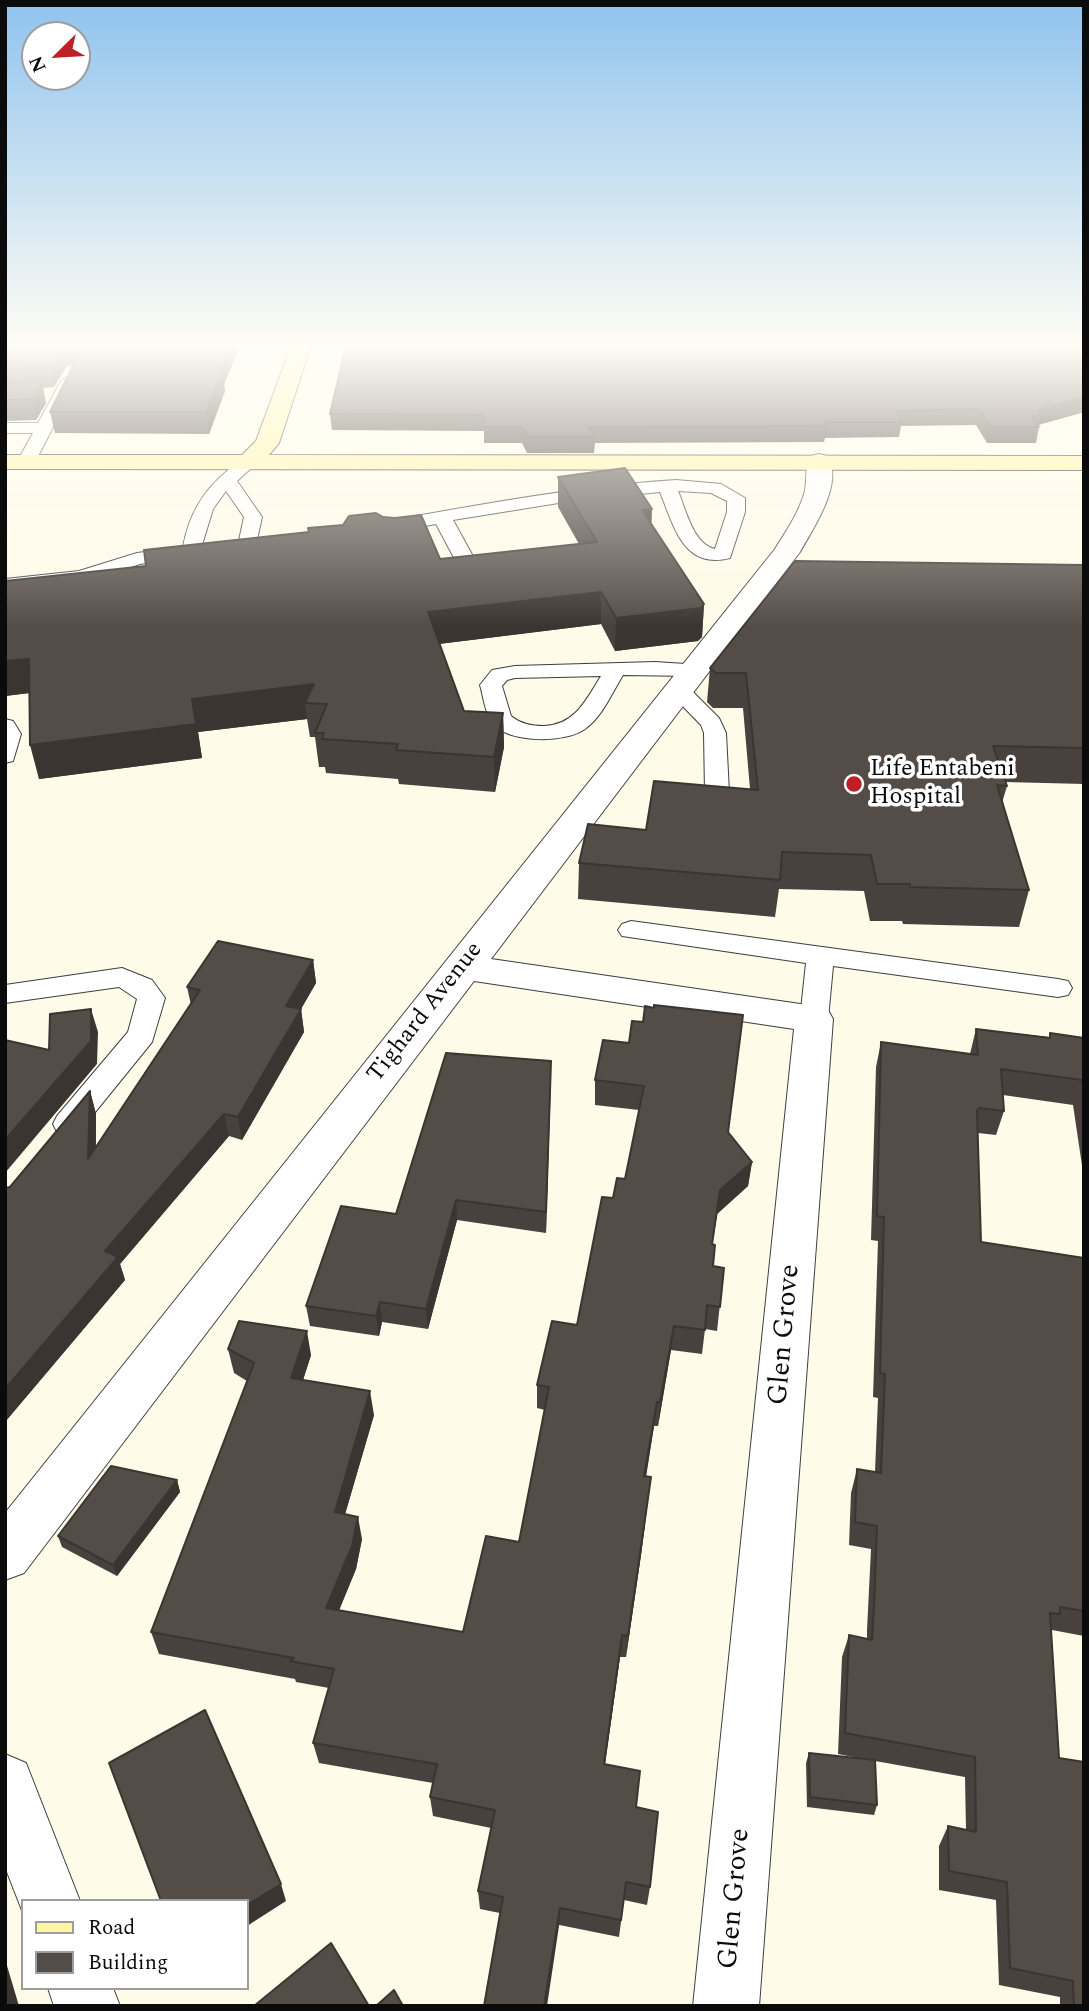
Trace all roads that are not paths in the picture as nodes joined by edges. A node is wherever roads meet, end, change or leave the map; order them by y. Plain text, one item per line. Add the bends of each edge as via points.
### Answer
1 (34, 440) edge
2 (268, 440) edge
3 (250, 461) junction
4 (820, 461) junction
5 (15, 462) edge
6 (1084, 463) edge
7 (228, 480) junction
8 (667, 486) dead end
9 (442, 518) junction
10 (372, 529) edge
11 (272, 543) edge
12 (248, 545) junction
13 (192, 551) junction
14 (470, 569) edge
15 (5, 585) edge
16 (616, 669) junction
17 (686, 680) junction
18 (5, 726) edge
19 (5, 756) edge
20 (717, 793) edge
21 (631, 930) dead end
22 (820, 956) junction
23 (461, 967) junction
24 (1058, 988) dead end
25 (5, 994) edge
26 (814, 1019) junction
27 (48, 1148) edge
28 (5, 1555) edge
29 (5, 1784) edge
30 (48, 1899) edge
31 (726, 2006) edge

1 - 5 lane
2 - 3 street
3 - 4 street
3 - 5 street
3 - 7 lane
4 - 6 street
4 - 17 street, Tighard Avenue via 820,489 787,552
7 - 12 lane via 253,517
7 - 13 lane via 206,503 196,523
8 - 9 lane via 597,492
9 - 10 lane
9 - 14 lane
11 - 12 lane
12 - 13 lane
13 - 15 lane via 137,559 81,577
16 - 16 lane via 515,672 500,675 491,685 505,724 555,733 579,723
16 - 17 lane
17 - 20 lane via 715,733
17 - 23 street, Tighard Avenue
18 - 19 lane via 10,734
21 - 22 lane
22 - 24 lane
22 - 26 lane
23 - 26 street
23 - 28 street, Tighard Avenue
25 - 27 lane via 122,977 142,987 151,998 142,1035
26 - 31 street, Glen Grove
29 - 30 street

